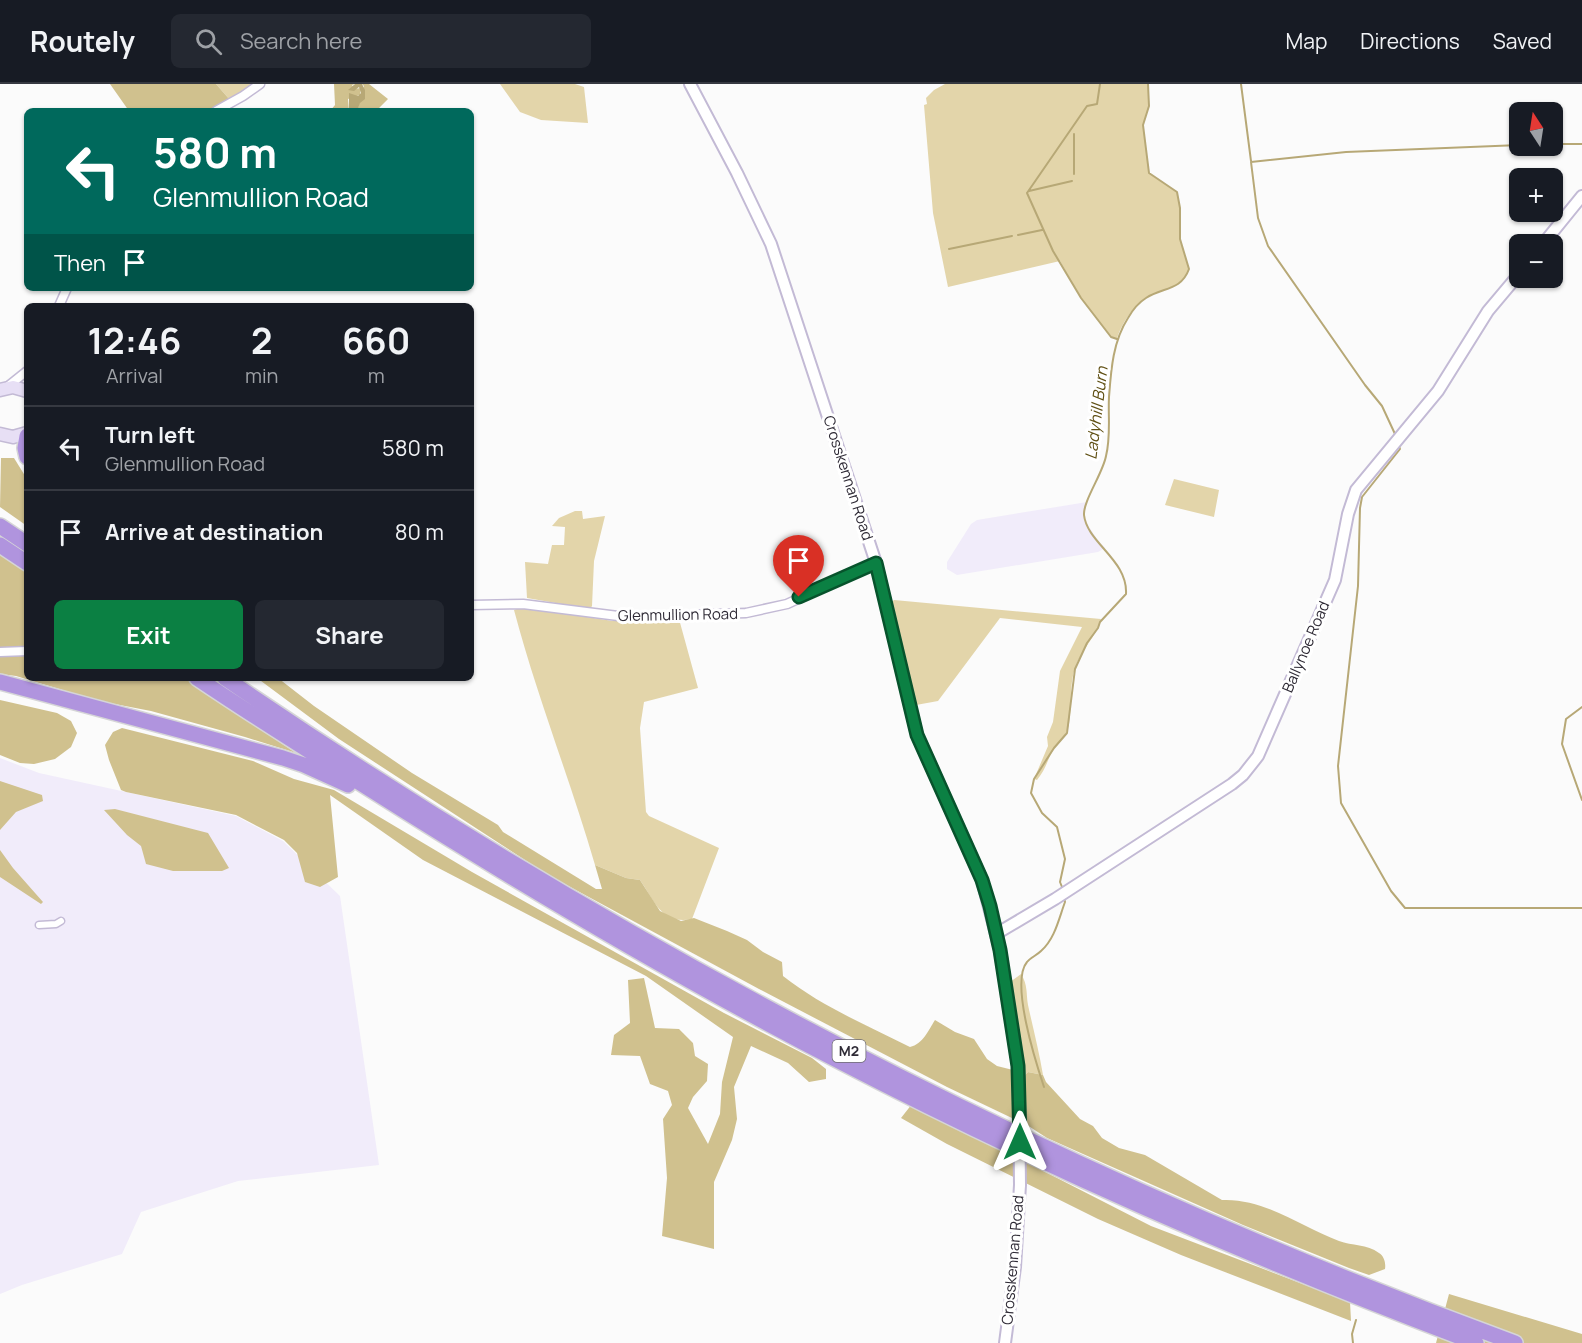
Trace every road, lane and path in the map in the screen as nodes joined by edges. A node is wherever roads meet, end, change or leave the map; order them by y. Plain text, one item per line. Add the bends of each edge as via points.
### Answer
1 (260, 84) edge
2 (690, 84) edge
3 (221, 108) edge
4 (1582, 196) edge
5 (1551, 234) edge
6 (1509, 286) edge
7 (24, 373) edge
8 (3, 389) edge
9 (24, 390) edge
10 (0, 434) edge
11 (22, 435) edge
12 (0, 448) edge
13 (0, 526) edge
14 (24, 542) edge
15 (0, 545) edge
16 (24, 561) edge
17 (876, 563) junction
18 (474, 605) edge
19 (24, 651) edge
20 (0, 652) edge
21 (202, 681) edge
22 (229, 681) edge
23 (240, 681) edge
24 (0, 682) edge
25 (289, 722) junction
26 (392, 803) junction
27 (61, 921) dead end
28 (39, 925) dead end
29 (996, 934) junction
30 (1005, 1343) edge
31 (1476, 1343) edge
32 (1515, 1343) edge

1 - 3 street
2 - 17 street, Crosskennan Road via 771,244
4 - 5 street
6 - 29 street, Ballynoe Road via 1488,311 1438,391 1356,490 1335,580 1250,767 1232,784
7 - 8 street
8 - 9 main road
10 - 11 main road
11 - 12 main road
13 - 14 highway
15 - 16 highway
17 - 18 street, Glenmullion Road via 787,604 746,613 626,617 523,604
17 - 29 street, Crosskennan Road via 917,735 982,880
19 - 20 street
21 - 26 highway, M2
22 - 25 highway, M2
23 - 25 highway
24 - 26 highway via 283,758
25 - 32 highway, M2 via 573,900 919,1087 1227,1230
26 - 31 highway, M2 via 659,964 952,1118 1221,1241
27 - 28 street
29 - 30 street, Crosskennan Road, bridge via 1018,1066 1019,1098 1020,1185

